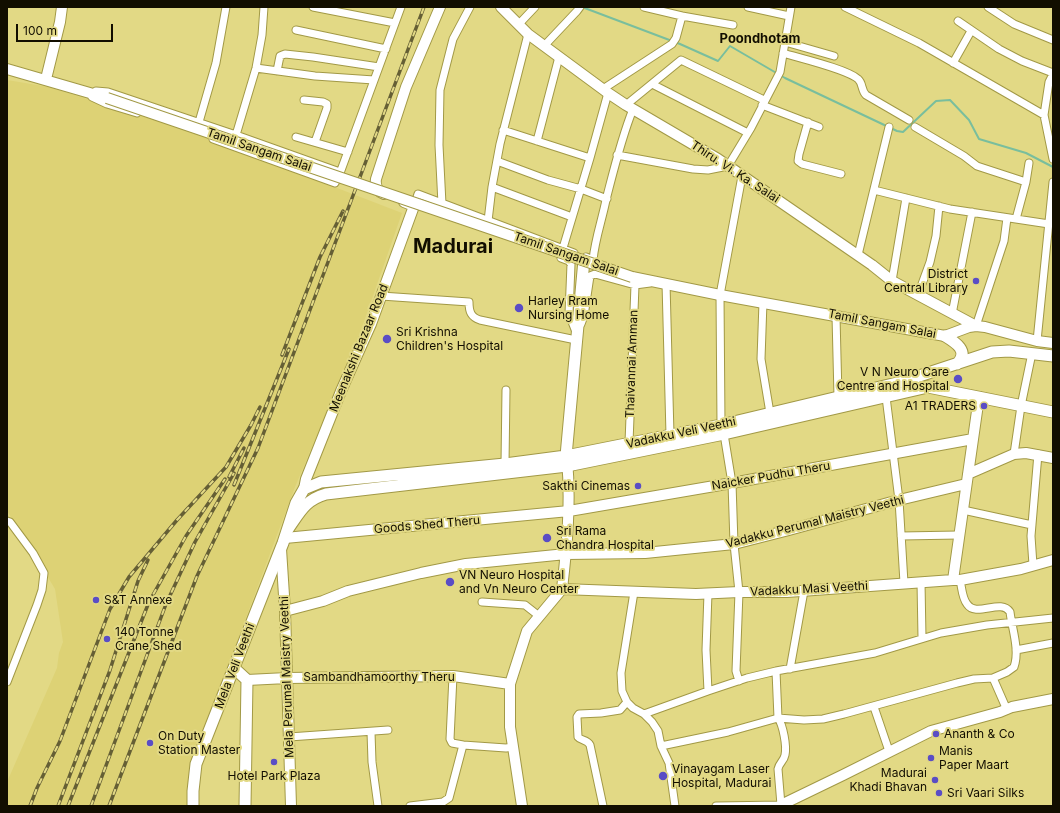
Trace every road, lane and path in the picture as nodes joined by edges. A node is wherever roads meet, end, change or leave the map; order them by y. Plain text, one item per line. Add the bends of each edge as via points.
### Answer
1 (62, 7) edge
2 (226, 7) edge
3 (264, 7) edge
4 (313, 7) edge
5 (401, 7) edge
6 (440, 7) edge
7 (470, 7) edge
8 (501, 7) edge
9 (535, 7) edge
10 (644, 7) edge
11 (748, 7) edge
12 (791, 7) edge
13 (845, 7) edge
14 (988, 7) edge
15 (576, 8) edge
16 (682, 16) junction
17 (789, 16) junction
18 (958, 21) dead end
19 (395, 23) junction
20 (518, 25) junction
21 (733, 25) dead end
22 (296, 30) dead end
23 (971, 31) junction
24 (528, 34) junction
25 (1053, 40) edge
26 (785, 42) junction
27 (544, 46) junction
28 (386, 49) junction
29 (783, 53) junction
30 (834, 56) dead end
31 (559, 57) junction
32 (953, 63) junction
33 (379, 67) junction
34 (256, 68) junction
35 (7, 69) edge
36 (277, 72) junction
37 (1053, 73) edge
38 (46, 79) junction
39 (374, 80) junction
40 (652, 84) junction
41 (73, 89) junction
42 (1051, 90) edge
43 (606, 91) junction
44 (304, 100) dead end
45 (763, 103) junction
46 (629, 107) junction
47 (1044, 115) junction
48 (909, 120) dead end
49 (199, 122) junction
50 (808, 122) junction
51 (1046, 126) junction
52 (819, 127) dead end
53 (889, 127) dead end
54 (915, 127) dead end
55 (1053, 128) edge
56 (503, 130) junction
57 (748, 133) junction
58 (236, 135) junction
59 (296, 137) dead end
60 (537, 141) junction
61 (314, 142) junction
62 (348, 152) junction
63 (617, 156) junction
64 (590, 158) junction
65 (1053, 160) edge
66 (497, 161) junction
67 (1029, 163) dead end
68 (728, 166) junction
69 (340, 172) junction
70 (841, 174) dead end
71 (742, 176) junction
72 (1026, 182) junction
73 (1053, 182) edge
74 (492, 187) junction
75 (581, 189) junction
76 (874, 190) junction
77 (906, 198) junction
78 (607, 199) junction
79 (442, 204) junction
80 (414, 206) junction
81 (939, 206) junction
82 (972, 212) junction
83 (572, 217) junction
84 (1007, 218) junction
85 (1016, 219) junction
86 (488, 221) junction
87 (1049, 224) junction
88 (563, 248) junction
89 (858, 255) junction
90 (588, 260) junction
91 (634, 281) junction
92 (892, 281) junction
93 (661, 282) junction
94 (720, 295) junction
95 (381, 296) junction
96 (918, 296) junction
97 (763, 302) junction
98 (952, 314) junction
99 (836, 316) junction
100 (976, 326) junction
101 (945, 336) junction
102 (576, 337) junction
103 (1037, 341) junction
104 (1053, 343) edge
105 (1032, 353) junction
106 (1053, 356) edge
107 (957, 364) junction
108 (930, 373) junction
109 (928, 387) junction
110 (506, 390) dead end
111 (838, 397) junction
112 (886, 397) junction
113 (979, 397) junction
114 (1021, 406) junction
115 (1053, 412) edge
116 (770, 413) junction
117 (723, 429) junction
118 (670, 435) junction
119 (973, 439) junction
120 (629, 443) junction
121 (894, 453) junction
122 (1014, 454) junction
123 (1038, 454) junction
124 (1053, 458) edge
125 (567, 461) junction
126 (505, 464) junction
127 (968, 474) junction
128 (732, 483) junction
129 (966, 484) junction
130 (304, 489) junction
131 (326, 494) junction
132 (899, 500) junction
133 (963, 510) junction
134 (569, 511) junction
135 (7, 521) edge
136 (1032, 525) junction
137 (959, 535) junction
138 (901, 536) junction
139 (285, 539) junction
140 (734, 544) junction
141 (566, 554) junction
142 (1053, 560) edge
143 (1033, 565) junction
144 (956, 580) junction
145 (921, 582) junction
146 (904, 583) junction
147 (562, 589) junction
148 (804, 591) junction
149 (634, 592) junction
150 (739, 592) junction
151 (708, 594) junction
152 (482, 602) dead end
153 (284, 611) junction
154 (539, 616) junction
155 (1053, 618) edge
156 (1011, 623) junction
157 (922, 638) junction
158 (1053, 643) edge
159 (1016, 650) junction
160 (234, 668) junction
161 (790, 669) junction
162 (776, 671) junction
163 (453, 676) junction
164 (287, 678) junction
165 (993, 678) junction
166 (247, 680) junction
167 (739, 681) junction
168 (7, 682) edge
169 (510, 684) junction
170 (708, 691) junction
171 (1053, 699) edge
172 (627, 702) junction
173 (874, 707) junction
174 (1006, 710) junction
175 (644, 714) junction
176 (778, 718) junction
177 (388, 730) dead end
178 (371, 732) junction
179 (289, 737) junction
180 (463, 744) junction
181 (661, 746) junction
182 (513, 747) junction
183 (889, 751) junction
184 (422, 805) edge
185 (781, 805) edge
186 (193, 806) edge
187 (245, 806) edge
188 (291, 806) edge
189 (378, 806) edge
190 (410, 806) edge
191 (522, 806) edge
192 (603, 806) edge
193 (675, 806) edge
194 (716, 806) edge

1 - 38 street
2 - 49 street via 216,63
3 - 34 street
4 - 19 street
5 - 19 street
6 - 80 street via 406,87 376,179 380,192
7 - 79 street via 453,39 440,90 438,145
8 - 20 street, Thiru. Vi. Ka. Salai
9 - 20 street
10 - 16 street
11 - 17 street
12 - 17 street
13 - 32 street via 919,43
14 - 25 street via 1014,24
15 - 27 street
16 - 21 street
16 - 43 street via 674,41
17 - 26 street
18 - 23 street
19 - 28 street
20 - 24 street, Thiru. Vi. Ka. Salai
22 - 28 street
23 - 32 street
23 - 37 street via 999,50
24 - 27 street, Thiru. Vi. Ka. Salai
24 - 56 street
26 - 29 street
26 - 30 street
27 - 31 street, Thiru. Vi. Ka. Salai
28 - 33 street
29 - 45 street via 778,75
29 - 48 street via 850,74 860,81 866,95
31 - 43 street, Thiru. Vi. Ka. Salai
31 - 60 street
32 - 47 street
33 - 36 street via 286,54 280,56
33 - 39 street
34 - 36 street
34 - 58 street
35 - 38 street, Tamil Sangam Salai
36 - 39 street
37 - 42 street
38 - 41 street, Tamil Sangam Salai
39 - 62 street
40 - 45 street via 681,60
40 - 46 street
40 - 57 street
41 - 49 street via 108,92
41 - 69 street via 107,104 155,118 335,183
41 - 90 street, Tamil Sangam Salai, bridge via 107,98
42 - 47 street
43 - 46 street, Thiru. Vi. Ka. Salai
43 - 64 street
44 - 61 street via 327,104
45 - 50 street
45 - 57 street
46 - 63 street
46 - 68 street, Thiru. Vi. Ka. Salai
47 - 51 street
49 - 58 street
50 - 52 street
50 - 70 street via 798,161
51 - 55 street
51 - 65 street
53 - 76 street
54 - 72 street via 976,166
56 - 60 street
56 - 66 street
57 - 68 street
58 - 69 street
59 - 61 street
60 - 64 street
61 - 62 street
62 - 69 street
63 - 68 street via 693,169 708,170
63 - 78 street
64 - 75 street
66 - 74 street
66 - 75 street
67 - 72 street
68 - 71 street, Thiru. Vi. Ka. Salai
71 - 89 street, Thiru. Vi. Ka. Salai
71 - 94 street
72 - 85 street
73 - 87 street
74 - 83 street
74 - 86 street
75 - 78 street
75 - 83 street
76 - 77 street
76 - 89 street
77 - 81 street
77 - 92 street
78 - 90 street
79 - 80 street via 418,194
79 - 86 street
80 - 95 street, Meenakshi Bazaar Road
80 - 102 street via 569,261 572,264 569,314
81 - 82 street
81 - 96 street via 933,249
82 - 84 street
82 - 98 street
83 - 88 street
84 - 85 street
84 - 100 street via 1004,241
85 - 87 street
86 - 88 street
87 - 103 street
88 - 90 street
89 - 92 street, Thiru. Vi. Ka. Salai
90 - 91 street, Tamil Sangam Salai, bridge
90 - 102 main road
91 - 93 street, Tamil Sangam Salai
91 - 102 street via 595,274 590,276 584,316
91 - 120 street, Thaivannai Amman
92 - 96 street, Thiru. Vi. Ka. Salai
93 - 94 street, Tamil Sangam Salai
93 - 118 street
94 - 97 street, Tamil Sangam Salai
94 - 117 street
95 - 102 street via 469,302 469,312 480,320
95 - 130 street, Meenakshi Bazaar Road via 306,478
96 - 98 street, Thiru. Vi. Ka. Salai
97 - 99 street, Tamil Sangam Salai
97 - 116 street via 761,359
98 - 100 street, Thiru. Vi. Ka. Salai
99 - 101 street, Tamil Sangam Salai
99 - 111 street
100 - 101 street
100 - 103 street
101 - 107 main road via 957,344 962,352 961,360
102 - 125 main road
103 - 104 street
105 - 106 main road, Vadakku Veli Veethi
105 - 107 main road, Vadakku Veli Veethi via 992,352
105 - 114 street
107 - 108 main road, Vadakku Veli Veethi
108 - 109 main road via 927,379
108 - 111 main road, Vadakku Veli Veethi
109 - 112 main road, Vadakku Veli Veethi
109 - 113 main road
110 - 126 street
111 - 116 main road, Vadakku Veli Veethi
112 - 117 main road, Vadakku Veli Veethi
112 - 121 street
113 - 114 main road
113 - 119 street
114 - 115 main road
114 - 122 street
116 - 117 main road, Vadakku Veli Veethi
117 - 118 main road, Vadakku Veli Veethi
117 - 125 main road, Vadakku Veli Veethi
117 - 128 street
118 - 120 main road, Vadakku Veli Veethi
119 - 121 street, Naicker Pudhu Theru
119 - 127 street
120 - 125 main road, Vadakku Veli Veethi
121 - 128 street, Naicker Pudhu Theru
121 - 132 street
122 - 123 street
122 - 127 street
123 - 124 street
123 - 136 street
125 - 126 main road, Vadakku Veli Veethi
125 - 131 main road, Vadakku Veli Veethi
125 - 134 street
126 - 130 main road, Vadakku Veli Veethi via 322,482
127 - 129 street
128 - 134 street, Naicker Pudhu Theru
128 - 140 street
129 - 132 street, Vadakku Perumal Maistry Veethi
129 - 133 street
130 - 131 main road
130 - 139 main road, Mela Veli Veethi via 296,503
131 - 139 main road, Mela Veli Veethi via 310,500 304,506
132 - 138 street
132 - 140 street, Vadakku Perumal Maistry Veethi
133 - 136 street
133 - 137 street
134 - 139 street, Goods Shed Theru
134 - 141 street
135 - 168 street via 33,553 44,573 37,605
136 - 143 street
137 - 138 street
137 - 144 street
138 - 146 street
139 - 153 street, Mela Perumal Maistry Veethi
139 - 160 main road, Mela Veli Veethi
140 - 141 street, Vadakku Perumal Maistry Veethi via 645,553
140 - 150 street
141 - 147 street
141 - 153 street, Vadakku Perumal Maistry Veethi via 466,564 421,573
142 - 143 street, Vadakku Masi Veethi
143 - 144 street, Vadakku Masi Veethi
144 - 145 street, Vadakku Masi Veethi
144 - 156 street via 968,606 979,609 1006,608 1010,612
145 - 146 street, Vadakku Masi Veethi
145 - 157 street
146 - 148 street, Vadakku Masi Veethi
147 - 149 street, Vadakku Masi Veethi
147 - 154 street
148 - 150 street, Vadakku Masi Veethi
148 - 161 street
149 - 151 street, Vadakku Masi Veethi
149 - 172 street via 621,673 622,691
150 - 151 street, Vadakku Masi Veethi
150 - 167 street via 736,671
151 - 170 street
152 - 154 street via 525,605
153 - 164 street, Mela Perumal Maistry Veethi
154 - 169 street via 527,631
155 - 156 street
156 - 157 street via 967,628
156 - 159 street
157 - 161 street via 875,653
158 - 159 street
159 - 165 street via 1014,667
160 - 166 main road
160 - 186 main road, Mela Veli Veethi via 196,764
161 - 162 street
162 - 167 street
162 - 176 street
163 - 164 street, Sambandhamoorthy Theru
163 - 169 street, Sambandhamoorthy Theru
163 - 180 street via 450,739 452,743
164 - 166 street, Sambandhamoorthy Theru
164 - 179 street, Mela Perumal Maistry Veethi
165 - 173 street via 957,683
165 - 174 street
166 - 187 main road
167 - 170 street
169 - 182 street via 510,727
170 - 175 street
171 - 174 street
172 - 175 street
172 - 192 street via 620,710 579,714 576,717 578,737 589,742
173 - 176 street via 823,719
173 - 183 street
174 - 183 street via 931,731
175 - 181 street via 658,731
176 - 181 street
176 - 185 street via 786,747 785,756 778,769
177 - 178 street
178 - 179 street
178 - 189 street
179 - 188 street, Mela Perumal Maistry Veethi
180 - 182 street
180 - 184 street via 449,798 443,802
181 - 193 street via 669,763
182 - 191 street
183 - 185 street
184 - 190 street
185 - 194 street

